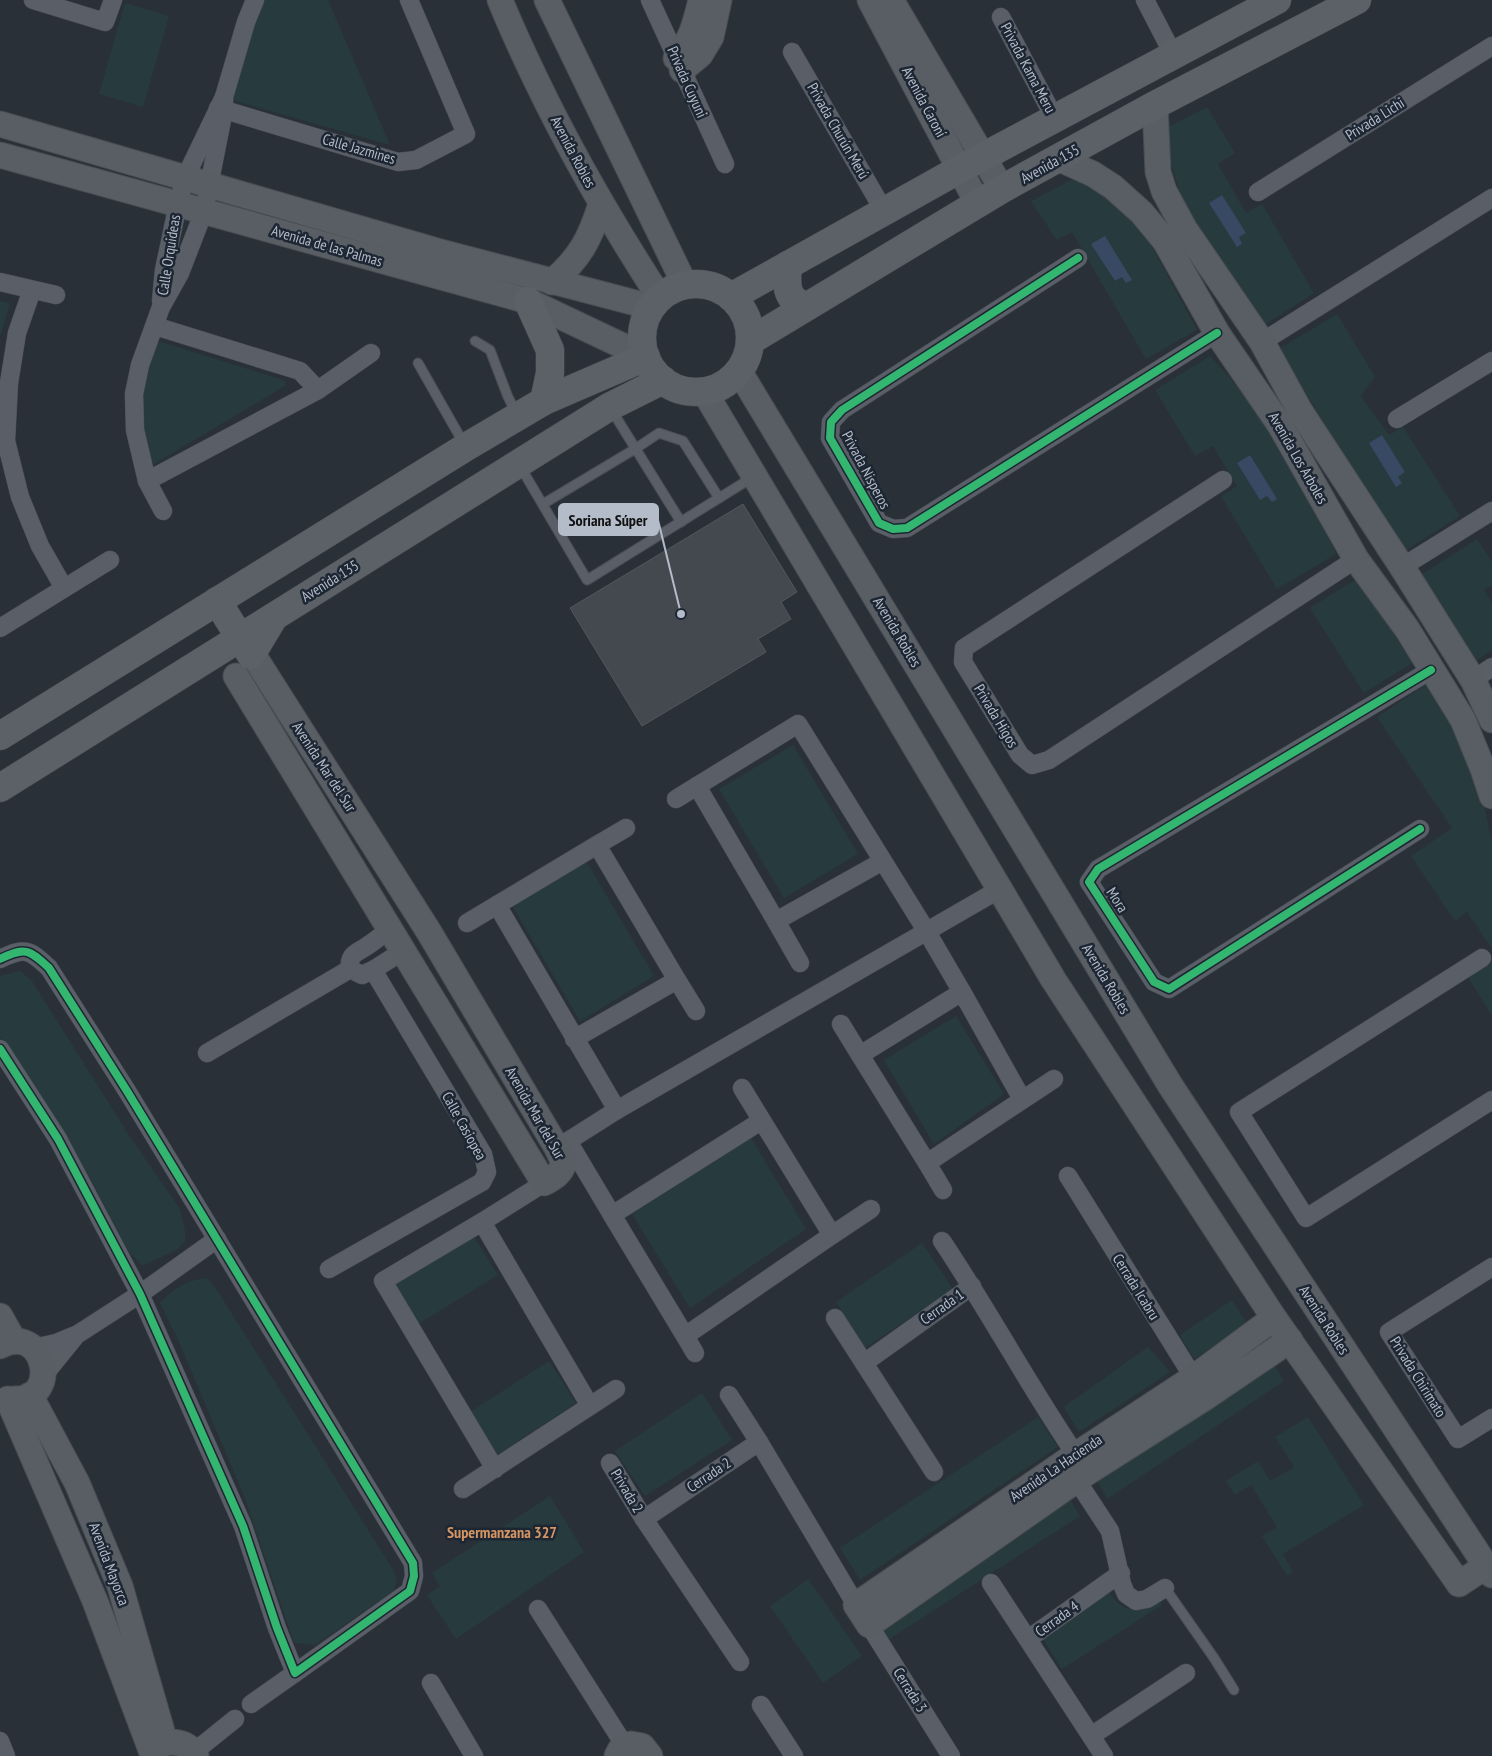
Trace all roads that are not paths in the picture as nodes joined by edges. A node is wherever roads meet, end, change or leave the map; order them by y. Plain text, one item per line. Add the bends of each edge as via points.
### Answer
1 (33, 0) edge
2 (113, 0) edge
3 (255, 0) edge
4 (409, 0) edge
5 (500, 0) edge
6 (547, 0) edge
7 (650, 0) edge
8 (700, 0) edge
9 (719, 0) edge
10 (870, 0) edge
11 (891, 0) edge
12 (1144, 0) edge
13 (1277, 0) edge
14 (1357, 0) edge
15 (1001, 17) dead end
16 (1492, 46) edge
17 (792, 52) dead end
18 (1174, 56) junction
19 (679, 64) junction
20 (222, 105) junction
21 (1155, 105) junction
22 (1055, 119) junction
23 (0, 124) edge
24 (0, 155) edge
25 (983, 157) junction
26 (1060, 159) junction
27 (724, 164) dead end
28 (960, 169) junction
29 (185, 178) junction
30 (210, 185) junction
31 (1002, 190) junction
32 (1258, 192) dead end
33 (1492, 198) edge
34 (178, 204) junction
35 (601, 204) junction
36 (978, 204) junction
37 (204, 211) junction
38 (884, 211) junction
39 (1176, 211) junction
40 (1154, 226) junction
41 (1078, 258) dead end
42 (788, 265) junction
43 (472, 273) junction
44 (0, 282) edge
45 (552, 282) junction
46 (685, 285) junction
47 (32, 290) junction
48 (517, 290) junction
49 (56, 295) dead end
50 (731, 297) junction
51 (655, 303) junction
52 (808, 306) junction
53 (161, 307) junction
54 (155, 326) junction
55 (1217, 333) junction
56 (475, 341) dead end
57 (750, 341) junction
58 (1262, 342) junction
59 (371, 353) dead end
60 (646, 357) junction
61 (1492, 360) edge
62 (418, 363) dead end
63 (739, 371) junction
64 (663, 380) junction
65 (318, 390) junction
66 (704, 391) junction
67 (544, 401) junction
68 (609, 407) junction
69 (519, 417) junction
70 (1290, 418) junction
71 (1397, 419) dead end
72 (466, 447) junction
73 (636, 449) junction
74 (529, 457) junction
75 (755, 476) junction
76 (1223, 480) dead end
77 (148, 481) junction
78 (720, 498) junction
79 (543, 504) junction
80 (163, 511) dead end
81 (1492, 512) edge
82 (681, 522) junction
83 (1356, 559) junction
84 (110, 560) dead end
85 (1402, 567) junction
86 (64, 588) junction
87 (207, 607) junction
88 (1431, 615) junction
89 (0, 628) edge
90 (1407, 629) junction
91 (239, 657) junction
92 (1431, 670) junction
93 (1482, 673) edge
94 (1492, 720) edge
95 (0, 736) edge
96 (697, 786) junction
97 (0, 788) edge
98 (1492, 796) edge
99 (676, 799) dead end
100 (626, 828) dead end
101 (1420, 829) dead end
102 (597, 845) junction
103 (883, 861) junction
104 (1000, 889) junction
105 (410, 902) junction
106 (497, 905) junction
107 (776, 921) junction
108 (467, 923) dead end
109 (387, 924) junction
110 (927, 932) junction
111 (404, 951) junction
112 (1482, 958) dead end
113 (0, 959) edge
114 (800, 963) dead end
115 (350, 969) junction
116 (373, 970) junction
117 (677, 980) junction
118 (962, 992) junction
119 (696, 1011) dead end
120 (841, 1024) dead end
121 (574, 1039) junction
122 (0, 1049) edge
123 (206, 1053) dead end
124 (860, 1055) junction
125 (1054, 1079) dead end
126 (742, 1088) dead end
127 (1022, 1099) junction
128 (1492, 1100) edge
129 (617, 1110) junction
130 (761, 1121) junction
131 (563, 1144) junction
132 (927, 1163) junction
133 (1068, 1176) dead end
134 (544, 1184) junction
135 (942, 1190) dead end
136 (871, 1209) dead end
137 (612, 1215) junction
138 (482, 1222) junction
139 (832, 1235) junction
140 (217, 1239) junction
141 (942, 1241) dead end
142 (1492, 1267) edge
143 (329, 1270) dead end
144 (972, 1286) junction
145 (140, 1294) junction
146 (0, 1316) edge
147 (835, 1318) dead end
148 (1274, 1318) junction
149 (78, 1334) junction
150 (685, 1336) junction
151 (1290, 1340) junction
152 (16, 1345) edge
153 (695, 1353) dead end
154 (864, 1363) junction
155 (44, 1375) junction
156 (1200, 1387) junction
157 (616, 1389) dead end
158 (729, 1395) dead end
159 (13, 1397) edge
160 (590, 1406) junction
161 (1492, 1418) edge
162 (759, 1442) junction
163 (610, 1463) dead end
164 (1076, 1467) junction
165 (496, 1469) junction
166 (934, 1472) dead end
167 (463, 1489) dead end
168 (644, 1519) junction
169 (1489, 1570) edge
170 (1120, 1574) junction
171 (991, 1583) dead end
172 (1165, 1588) joint
173 (538, 1609) dead end
174 (863, 1615) junction
175 (1028, 1639) junction
176 (740, 1662) dead end
177 (295, 1673) junction
178 (1186, 1673) dead end
179 (431, 1683) dead end
180 (1234, 1690) dead end
181 (251, 1704) dead end
182 (761, 1705) dead end
183 (235, 1719) dead end
184 (1091, 1736) junction
185 (0, 1741) edge
186 (155, 1750) edge
187 (621, 1751) edge
188 (195, 1754) edge
189 (6, 1756) edge
190 (474, 1756) edge
191 (650, 1756) edge
192 (794, 1756) edge
193 (950, 1756) edge
194 (1104, 1756) edge

1 - 2 street via 105,22
3 - 20 street
4 - 20 street, Calle Jazmines via 466,134 416,160 398,162
5 - 35 street, Avenida Robles via 551,112
6 - 46 street
7 - 19 street, Privada Cuyuni
8 - 19 street via 693,33
9 - 19 street via 711,37 700,55
10 - 28 street, Avenida Caroní
11 - 25 street, Avenida Caroní
12 - 18 street
13 - 18 main road
14 - 21 main road, Avenida 135
15 - 22 street, Privada Kama Meru
16 - 32 street, Privada Lichi
17 - 38 street, Privada Churún Merú
18 - 22 main road
19 - 27 street, Privada Cuyuni
20 - 29 street
20 - 30 street
21 - 26 main road, Avenida 135
21 - 39 street, Avenida Los Arboles via 1158,172 1164,191
22 - 25 main road
23 - 29 street, Avenida de las Palmas
24 - 34 street, Avenida de las Palmas
25 - 28 main road
25 - 31 street, Avenida Caroní
26 - 31 main road, Avenida 135
26 - 40 street, Avenida Los Arboles via 1113,187
28 - 36 street, Avenida Caroní
28 - 38 main road
29 - 30 street, Avenida de las Palmas
29 - 34 street, Calle Orquideas
30 - 37 street, Calle Orquideas
30 - 43 street, Avenida de las Palmas
31 - 36 main road, Avenida 135
33 - 58 street
34 - 37 street, Avenida de las Palmas
34 - 53 street, Calle Orquideas via 164,270
35 - 45 street via 584,248 570,267
35 - 51 street, Avenida Robles
36 - 52 main road, Avenida 135
37 - 43 street, Avenida de las Palmas
37 - 53 street, Calle Orquideas via 180,273
38 - 42 main road
39 - 40 street
39 - 58 street, Avenida Los Arboles via 1184,228
40 - 55 street, Avenida Los Arboles
41 - 55 street, Privada Nisperos via 842,410 831,422 830,438 879,522 893,529 907,528
42 - 50 main road
42 - 52 main road via 788,293 799,304
43 - 48 street, Avenida de las Palmas
44 - 47 street
45 - 48 street, Avenida de las Palmas
45 - 51 street, Avenida de las Palmas
46 - 50 main road via 712,286
46 - 51 main road via 669,291
47 - 49 street
47 - 86 street via 17,333 9,383 6,440 20,497 40,546
48 - 60 street, Avenida de las Palmas
48 - 67 main road via 550,350 550,374
50 - 57 main road via 746,317
51 - 60 main road via 642,335
52 - 57 main road, Avenida 135
53 - 54 street, Calle Orquideas
54 - 65 street via 300,371
54 - 77 street, Calle Orquideas via 140,365 134,394 135,430
55 - 70 street, Avenida Los Arboles
56 - 69 lane via 490,350
57 - 63 main road via 747,357
58 - 70 street, Avenida Los Arboles
59 - 65 street
60 - 64 main road
60 - 67 main road
61 - 71 street
62 - 72 lane
63 - 66 main road via 723,384
63 - 169 street, Avenida Robles via 1170,1085
64 - 66 main road via 682,390
64 - 68 main road, Avenida 135
65 - 77 street
66 - 75 street
67 - 69 main road
68 - 73 lane
68 - 74 main road, Avenida 135
69 - 72 main road
69 - 74 main road
70 - 83 street, Avenida Los Arboles
70 - 85 street, Avenida Los Arboles
72 - 87 main road
73 - 78 lane via 659,433 683,441
73 - 79 lane
73 - 82 lane
74 - 79 lane
74 - 91 main road, Avenida 135 via 276,615
75 - 78 lane
75 - 104 street
76 - 83 street, Privada Higos via 964,648 964,662 1020,755 1032,765 1049,760
77 - 80 street, Calle Orquideas
78 - 82 lane
79 - 82 lane via 587,580
81 - 85 street
83 - 90 street, Avenida Los Arboles
84 - 86 street
85 - 88 street, Avenida Los Arboles
86 - 89 street
87 - 91 main road
87 - 95 main road
88 - 90 street
88 - 93 street, Avenida Los Arboles
90 - 92 street, Avenida Los Arboles
91 - 97 main road, Avenida 135 via 195,666
91 - 105 street, Avenida Mar del Sur
91 - 109 street, Avenida Mar del Sur
92 - 98 street, Avenida Los Arboles via 1462,720
92 - 101 street, Mora via 1098,870 1089,882 1154,982 1169,989
93 - 94 street, Avenida Los Arboles
96 - 99 street
96 - 103 street via 798,724
96 - 107 street
100 - 102 street
102 - 106 street
102 - 117 street
103 - 107 street
103 - 110 street
104 - 110 street
104 - 148 street via 1054,979
105 - 109 street
105 - 131 street, Avenida Mar del Sur
106 - 108 street
106 - 121 street
107 - 114 street
109 - 111 street, Avenida Mar del Sur
109 - 115 street via 366,948 352,955
110 - 118 street
110 - 129 street
111 - 116 street
111 - 134 street, Avenida Mar del Sur
112 - 128 street via 1239,1112 1306,1218
113 - 140 street via 16,951 34,953 49,968
115 - 116 street via 362,975
115 - 123 street
116 - 143 street, Calle Casiopea via 483,1154 488,1172 482,1182
117 - 119 street
117 - 121 street
118 - 124 street
118 - 127 street
120 - 124 street
121 - 129 street
122 - 145 street via 58,1139
124 - 132 street
125 - 127 street
126 - 130 street
127 - 132 street
129 - 131 street
130 - 137 street
130 - 139 street
131 - 134 street, Avenida Mar del Sur via 562,1170
131 - 137 street
132 - 135 street
133 - 156 street, Cerrada Icabru
134 - 138 street
136 - 139 street
137 - 150 street
138 - 160 street
138 - 165 street via 384,1281
139 - 150 street
140 - 145 street
140 - 177 street via 413,1563 410,1591
141 - 144 street
142 - 161 street, Privada Chirimato via 1389,1332 1458,1439
144 - 154 street, Cerrada 1
144 - 164 street, Cerrada 1
145 - 149 street
145 - 177 street via 243,1526
146 - 152 street
147 - 154 street
148 - 151 street
148 - 156 street, Avenida La Hacienda
149 - 152 street via 56,1343
149 - 155 street
150 - 153 street
151 - 156 street
151 - 169 street via 1459,1584
152 - 155 street via 42,1360
154 - 166 street
155 - 159 street via 37,1390
156 - 164 street, Avenida La Hacienda
157 - 160 street
158 - 162 street
159 - 186 street, Avenida Mayorca via 77,1483 120,1586
160 - 165 street
162 - 168 street, Cerrada 2
162 - 174 street
163 - 168 street, Privada 2
164 - 170 street via 1110,1531
164 - 174 street, Avenida La Hacienda
165 - 167 street
168 - 176 street
170 - 172 street via 1126,1594 1136,1601 1147,1599
170 - 175 street, Cerrada 4
171 - 175 street
172 - 180 lane
173 - 187 street
174 - 193 street, Cerrada 3
175 - 184 street, Cerrada 4
177 - 181 street
178 - 184 street
179 - 190 street
182 - 192 street
183 - 188 street
184 - 194 street, Cerrada 4
185 - 189 street
186 - 188 street via 173,1742 181,1743
187 - 191 street via 631,1744 642,1746

